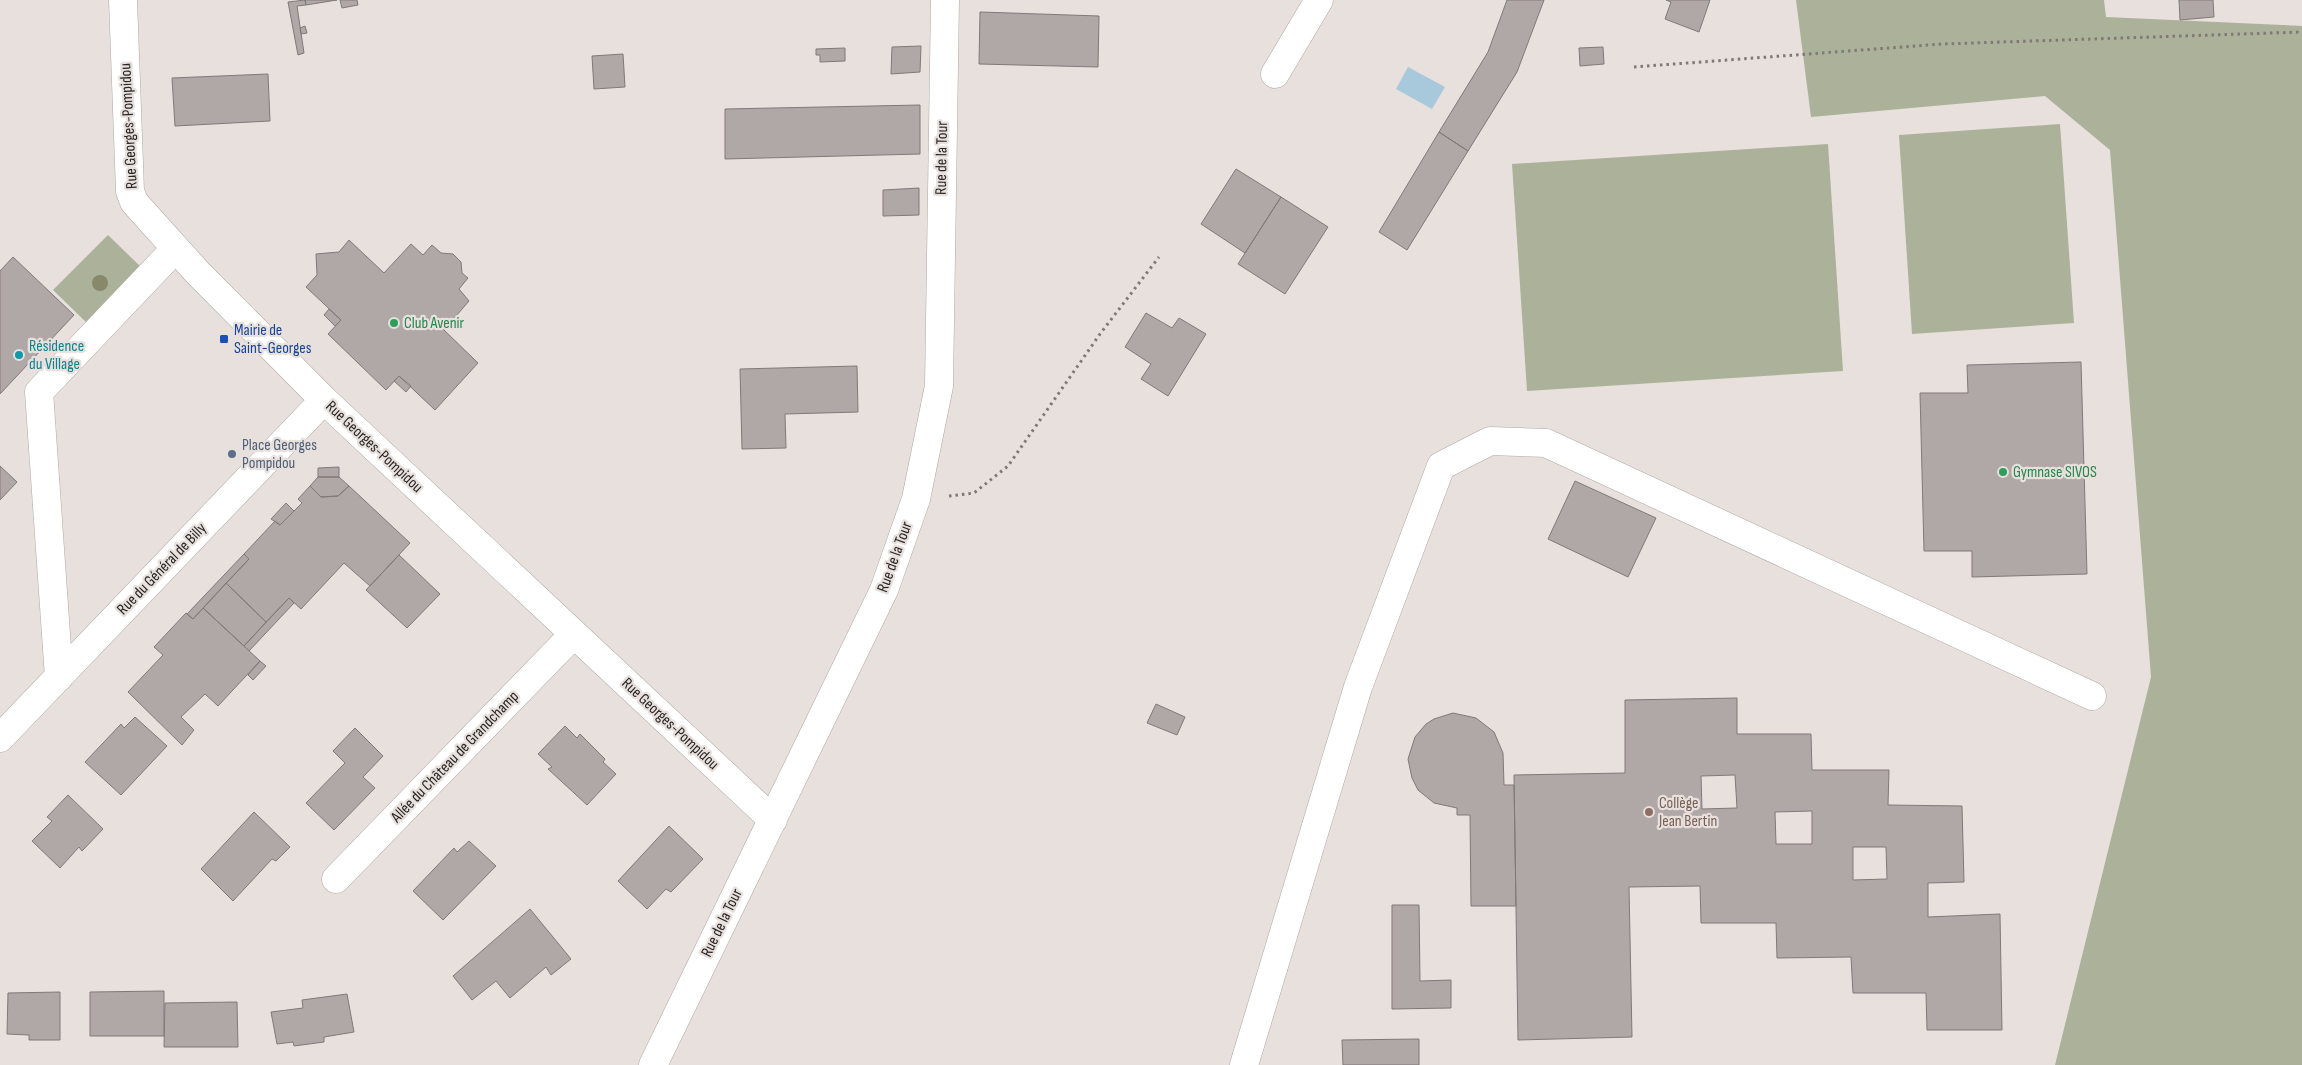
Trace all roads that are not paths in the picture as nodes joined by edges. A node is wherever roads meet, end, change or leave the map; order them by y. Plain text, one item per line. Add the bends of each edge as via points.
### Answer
1 (123, 0) edge
2 (944, 0) edge
3 (1319, 0) edge
4 (1275, 74) dead end
5 (175, 248) junction
6 (324, 400) junction
7 (573, 635) junction
8 (59, 677) junction
9 (2092, 696) dead end
10 (0, 738) edge
11 (773, 820) junction
12 (336, 879) dead end
13 (653, 1065) edge
14 (1244, 1065) edge

1 - 5 street, Rue Georges-Pompidou via 130,191 134,202
2 - 11 street, Rue de la Tour via 939,386 916,499 884,590
3 - 4 street
5 - 6 street, Rue Georges-Pompidou
5 - 8 street via 39,392
6 - 7 street, Rue Georges-Pompidou
6 - 8 street, Rue du Général de Billy
7 - 11 street, Rue Georges-Pompidou
7 - 12 street, Allée du Château de Grandchamp
8 - 10 street, Rue du Général de Billy
9 - 14 street via 1546,443 1490,441 1441,466 1358,688
11 - 13 street, Rue de la Tour

